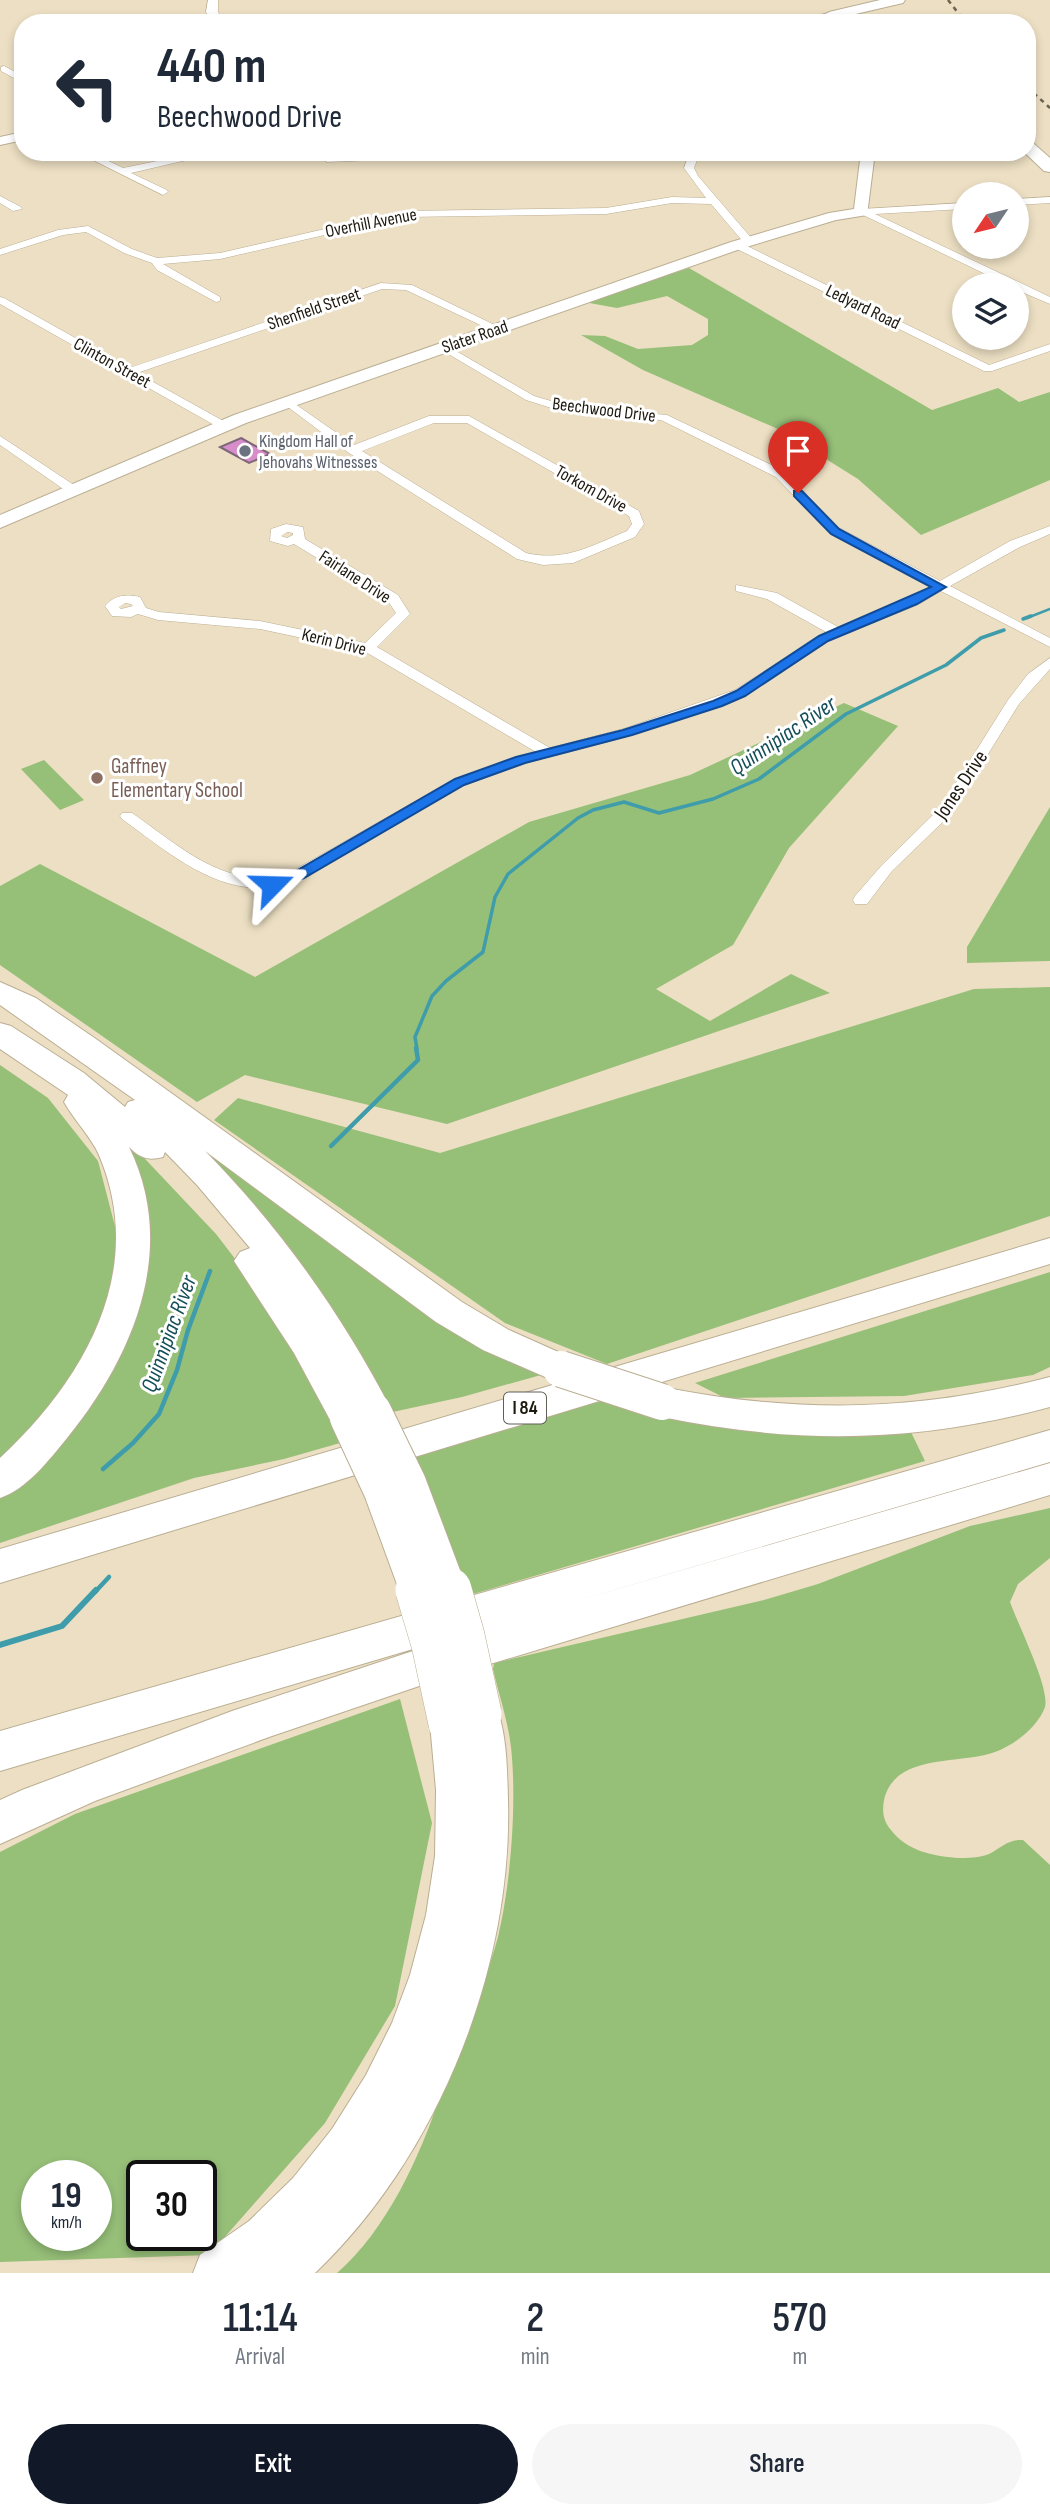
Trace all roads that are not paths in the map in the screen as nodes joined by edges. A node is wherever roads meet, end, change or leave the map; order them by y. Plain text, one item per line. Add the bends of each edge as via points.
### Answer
1 (898, 0) edge
2 (818, 6) dead end
3 (832, 14) edge
4 (855, 14) edge
5 (4, 69) dead end
6 (14, 75) edge
7 (1036, 154) edge
8 (98, 161) edge
9 (175, 161) edge
10 (692, 161) edge
11 (867, 161) edge
12 (1050, 167) edge
13 (120, 173) junction
14 (694, 177) junction
15 (163, 192) dead end
16 (0, 199) edge
17 (672, 200) junction
18 (1050, 200) edge
19 (713, 201) junction
20 (1029, 201) edge
21 (952, 206) edge
22 (17, 209) dead end
23 (862, 212) junction
24 (743, 244) junction
25 (0, 251) edge
26 (156, 261) junction
27 (991, 273) edge
28 (1029, 291) edge
29 (216, 299) dead end
30 (0, 300) edge
31 (1050, 301) edge
32 (18, 310) junction
33 (0, 316) edge
34 (497, 329) junction
35 (444, 348) junction
36 (1050, 348) edge
37 (128, 372) junction
38 (288, 402) junction
39 (223, 426) junction
40 (0, 440) edge
41 (354, 450) junction
42 (74, 490) junction
43 (0, 522) edge
44 (1050, 530) edge
45 (297, 540) dead end
46 (940, 587) junction
47 (741, 588) dead end
48 (137, 610) dead end
49 (836, 632) junction
50 (1050, 643) edge
51 (368, 648) junction
52 (1050, 662) edge
53 (548, 752) junction
54 (127, 816) dead end
55 (861, 900) dead end
56 (0, 992) edge
57 (0, 1000) edge
58 (14, 1043) edge
59 (1050, 1232) edge
60 (1050, 1251) edge
61 (914, 1292) junction
62 (1050, 1392) edge
63 (361, 1414) junction
64 (1050, 1446) edge
65 (1050, 1479) edge
66 (0, 1482) edge
67 (0, 1566) edge
68 (465, 1719) junction
69 (0, 1751) edge
70 (0, 1823) edge
71 (218, 2273) edge
72 (277, 2273) edge

1 - 4 main road
2 - 3 main road
5 - 6 street
7 - 12 main road
8 - 13 street
9 - 13 street
10 - 14 street via 689,168
11 - 23 main road
13 - 15 street
14 - 17 street
14 - 19 street
16 - 22 street
17 - 19 street, Overhill Avenue
17 - 26 street, Overhill Avenue via 594,211 403,214 220,256
18 - 20 street
19 - 24 street
21 - 23 street, Slater Road
23 - 24 main road, Slater Road
23 - 27 street
24 - 34 main road, Slater Road
24 - 36 street, Ledyard Road via 988,369
25 - 26 street, Overhill Avenue via 88,229
26 - 29 street, Overhill Avenue
28 - 31 street
30 - 32 street, Clinton Street
32 - 33 street
32 - 37 street, Clinton Street
34 - 35 main road, Slater Road
34 - 37 street, Shenfield Street via 408,287 381,286
35 - 38 main road, Slater Road
35 - 46 street, Beechwood Drive via 530,398 567,409 663,417 780,474 835,531
37 - 39 street, Clinton Street
38 - 39 main road, Slater Road
38 - 41 street, Torkom Drive
39 - 42 main road, Slater Road
40 - 42 street
41 - 41 street, Torkom Drive via 533,559 568,559 631,534 638,524 635,514 469,420 433,419
42 - 43 main road, Slater Road
44 - 46 street via 1015,544
45 - 51 street, Fairlane Drive via 393,598 403,614
46 - 49 street
46 - 50 street, Beechwood Drive
47 - 49 street via 772,596
48 - 51 street, Kerin Drive via 260,625
49 - 53 street via 718,703
51 - 53 street, Kerin Drive
52 - 55 street, Jones Drive via 1018,695 946,811
53 - 54 street via 442,790 299,875 272,885 226,881
56 - 62 highway, bridge via 85,1047 449,1312 561,1369 662,1402 764,1419 877,1422 953,1414
57 - 63 highway via 143,1113 214,1182 303,1292 340,1350
58 - 63 highway via 50,1063 99,1102 202,1200
58 - 66 highway via 83,1105 108,1142 128,1197 134,1234 133,1265 122,1315 94,1376 55,1429
59 - 61 highway via 972,1262
60 - 61 highway, I 84
61 - 67 highway, I 84
63 - 68 highway, bridge via 379,1484 415,1580 438,1660
64 - 69 highway
65 - 70 highway via 385,1678 171,1753
68 - 71 highway via 455,1879 438,1961 414,2027 371,2109 322,2180 269,2236
68 - 72 highway via 487,1792 485,1879 476,1935 454,2009 423,2081 381,2154 328,2224

